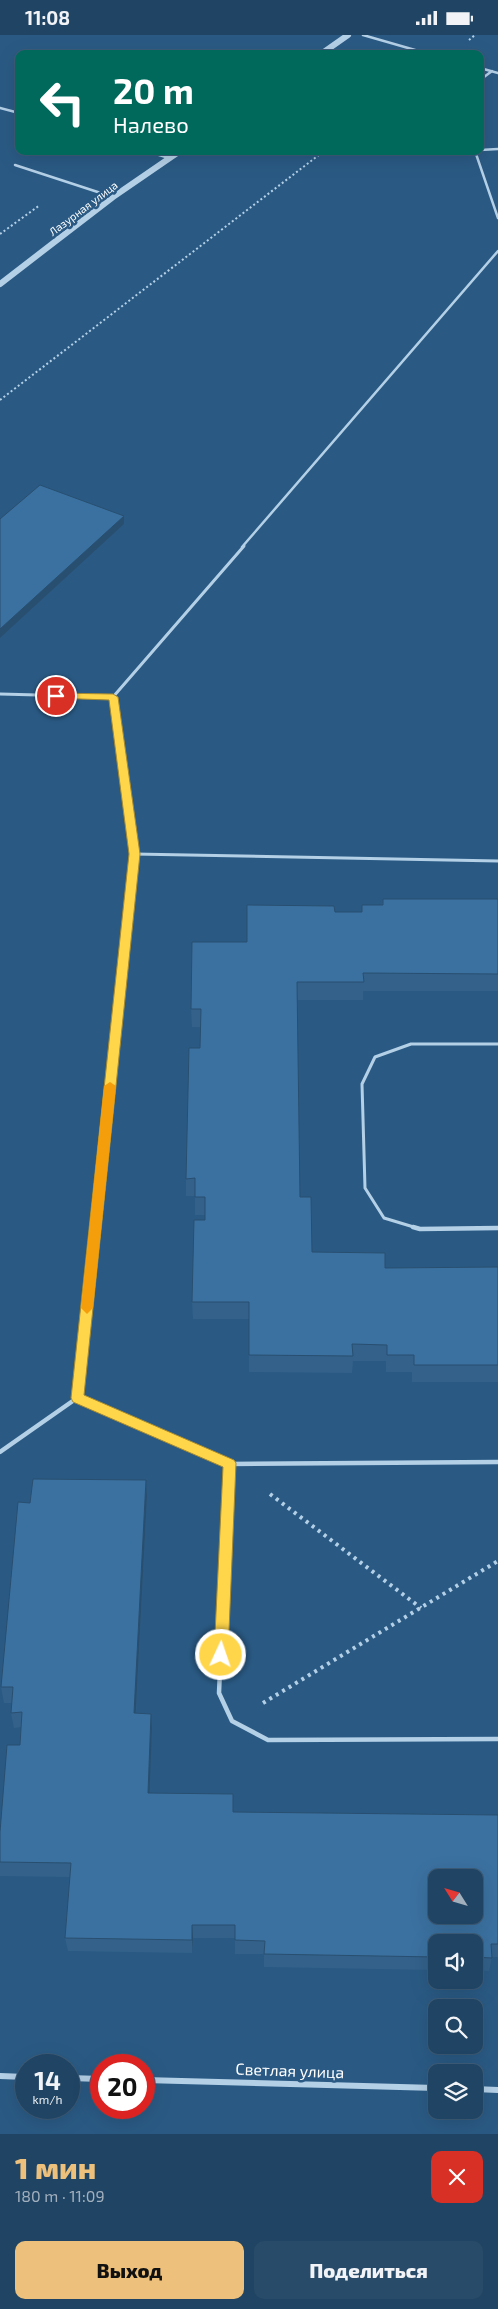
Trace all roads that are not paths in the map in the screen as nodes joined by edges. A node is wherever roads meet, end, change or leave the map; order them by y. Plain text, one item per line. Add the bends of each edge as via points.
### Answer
1 (348, 35) edge
2 (363, 35) edge
3 (327, 50) edge
4 (415, 50) edge
5 (484, 69) edge
6 (492, 71) junction
7 (498, 73) edge
8 (484, 77) edge
9 (0, 108) edge
10 (15, 112) edge
11 (498, 149) edge
12 (484, 150) edge
13 (160, 155) edge
14 (174, 155) edge
15 (476, 155) edge
16 (170, 158) junction
17 (15, 165) dead end
18 (113, 197) junction
19 (498, 218) edge
20 (498, 251) edge
21 (0, 284) edge
22 (0, 695) edge
23 (113, 697) junction
24 (134, 854) junction
25 (498, 861) edge
26 (498, 1044) edge
27 (498, 1228) edge
28 (77, 1398) junction
29 (0, 1451) edge
30 (498, 1462) edge
31 (229, 1463) junction
32 (498, 1739) edge
33 (0, 2077) edge
34 (15, 2077) edge
35 (155, 2080) edge
36 (428, 2088) edge
37 (483, 2089) edge
38 (498, 2090) edge

1 - 3 street
2 - 4 lane
5 - 6 lane
6 - 7 lane
6 - 8 lane
9 - 10 lane
11 - 12 lane
13 - 16 lane
14 - 16 street, Лазурная улица
15 - 19 lane
16 - 18 street, Лазурная улица
17 - 18 lane
18 - 21 street, Лазурная улица
20 - 23 lane
22 - 23 lane
23 - 24 lane
24 - 25 lane
24 - 28 lane
26 - 27 lane via 410,1044 374,1057 362,1084 365,1188 384,1218 420,1229
28 - 29 lane
28 - 31 lane
30 - 31 lane
31 - 32 lane via 219,1693 232,1721 268,1739
33 - 34 street
35 - 36 street, Светлая улица
37 - 38 street

